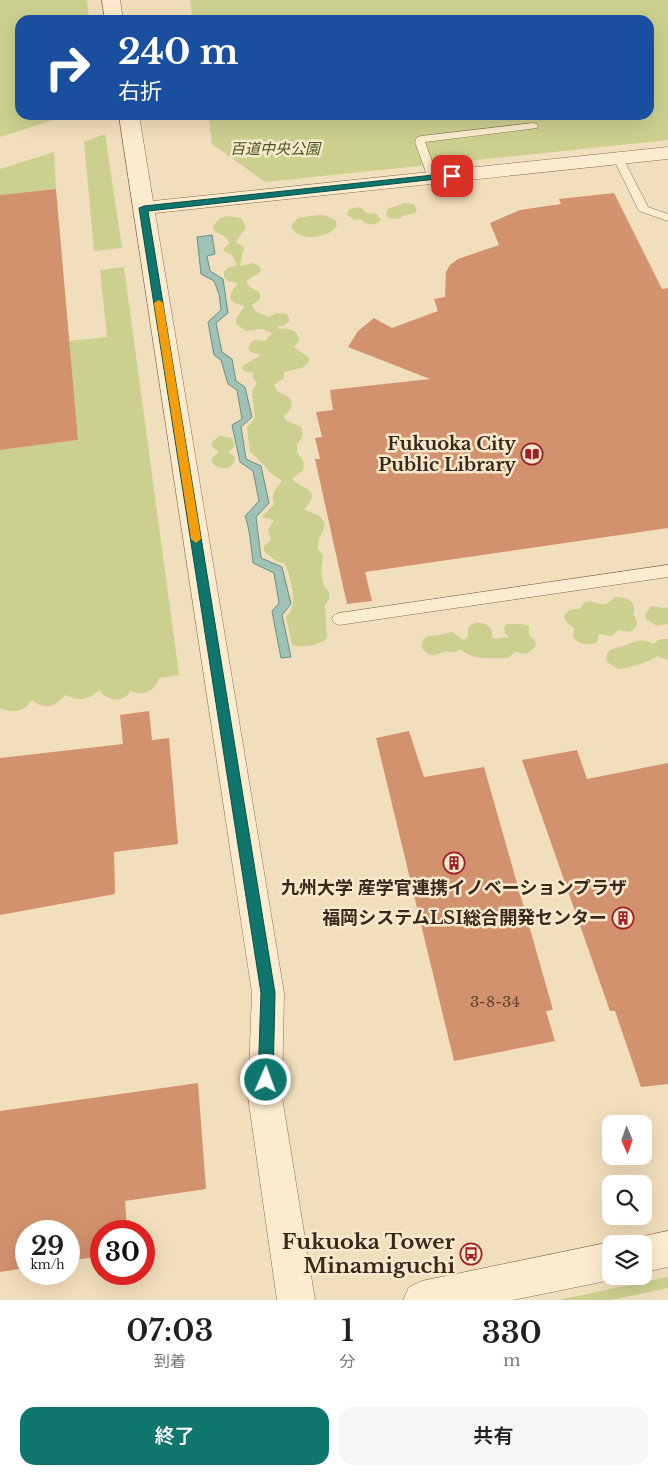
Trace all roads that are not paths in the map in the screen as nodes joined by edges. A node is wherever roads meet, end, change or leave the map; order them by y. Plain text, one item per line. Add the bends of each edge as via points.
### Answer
1 (111, 0) edge
2 (113, 15) edge
3 (130, 120) edge
4 (533, 126) dead end
5 (668, 153) edge
6 (618, 158) junction
7 (433, 178) junction
8 (144, 208) junction
9 (668, 218) edge
10 (668, 571) edge
11 (339, 618) dead end
12 (668, 1249) edge
13 (652, 1252) edge
14 (602, 1263) edge
15 (296, 1300) edge
16 (422, 1300) edge

1 - 2 street
3 - 8 street
4 - 7 lane via 421,139
5 - 6 street
6 - 7 street
6 - 9 lane via 642,209
7 - 8 street
8 - 15 street via 268,993 265,1097
10 - 11 lane
12 - 13 street
14 - 16 street

